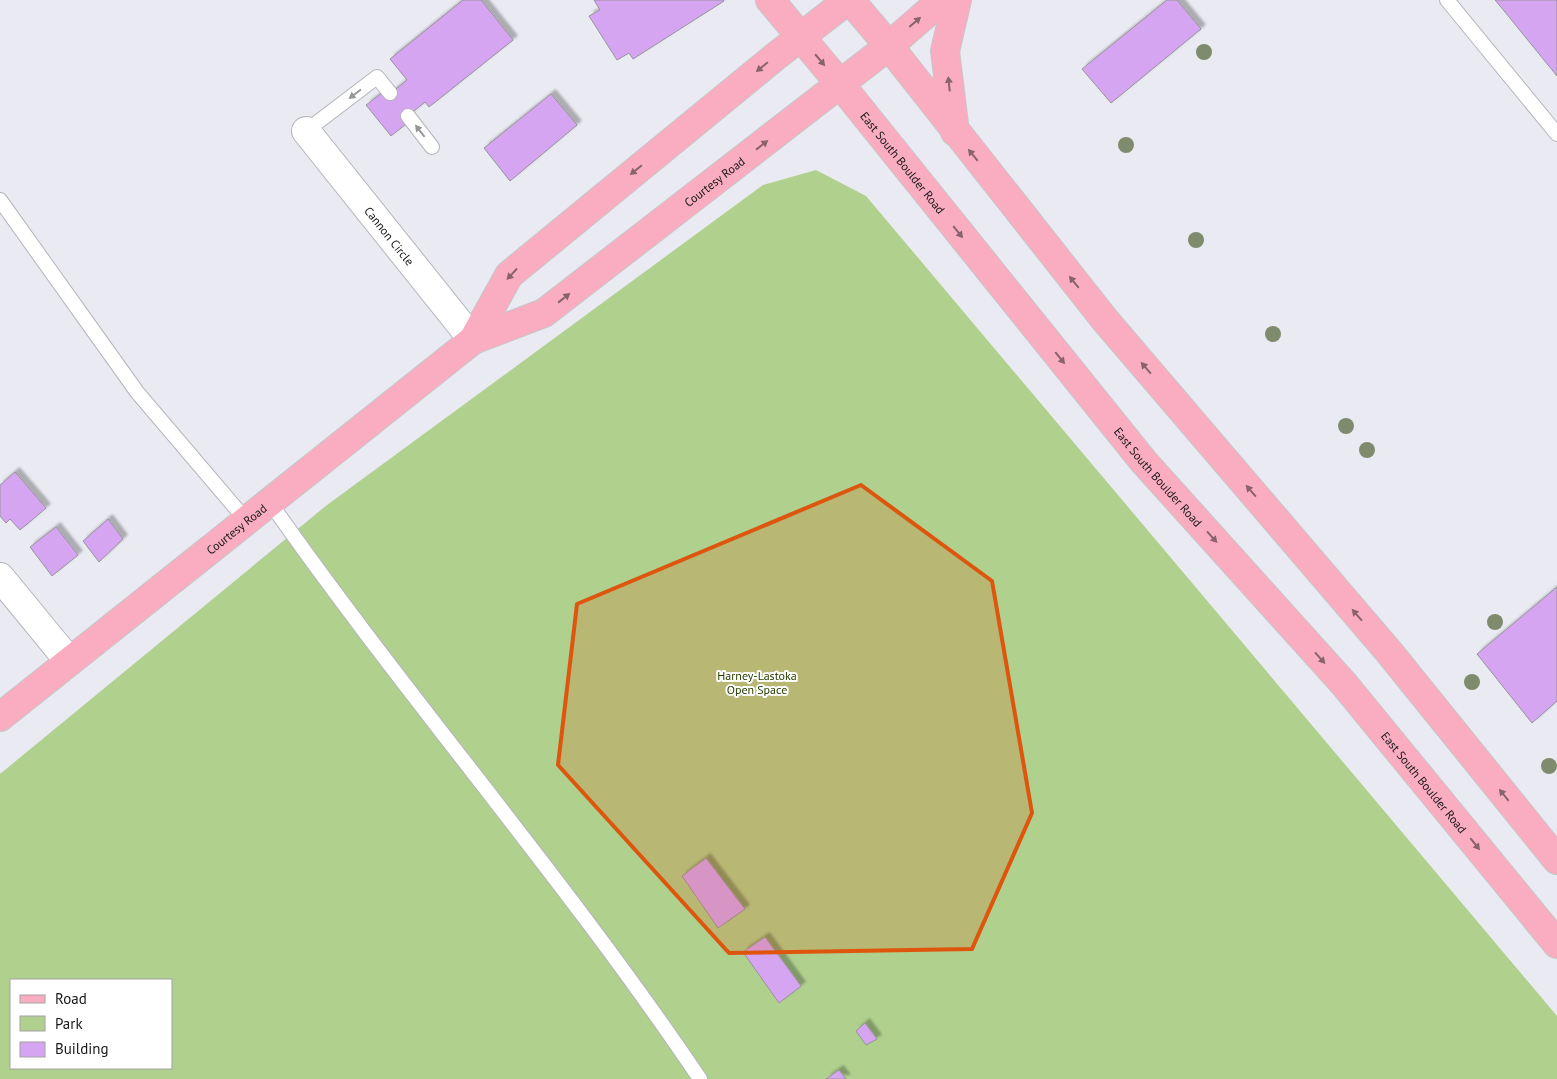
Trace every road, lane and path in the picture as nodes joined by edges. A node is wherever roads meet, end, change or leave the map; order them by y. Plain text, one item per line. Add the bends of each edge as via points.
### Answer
1 (770, 0) edge
2 (849, 0) edge
3 (942, 0) edge
4 (957, 0) edge
5 (1447, 0) edge
6 (800, 37) junction
7 (889, 46) junction
8 (840, 84) junction
9 (390, 93) dead end
10 (408, 116) dead end
11 (306, 131) joint
12 (954, 132) junction
13 (1557, 134) edge
14 (432, 146) dead end
15 (0, 200) edge
16 (473, 340) junction
17 (269, 501) junction
18 (245, 520) junction
19 (0, 578) edge
20 (69, 661) junction
21 (0, 717) edge
22 (1557, 860) edge
23 (1557, 944) edge
24 (700, 1079) edge

1 - 6 main road, East South Boulder Road
2 - 6 main road, Courtesy Road
2 - 7 main road
7 -> 3 main road, Courtesy Road
12 -> 4 main road via 946,51
5 - 13 lane
6 -> 8 main road, East South Boulder Road
6 -> 16 main road, Courtesy Road via 509,275
7 - 8 main road, Courtesy Road
7 - 12 main road
16 -> 8 main road, Courtesy Road via 544,313
8 -> 23 main road, East South Boulder Road via 1144,462 1344,684
9 -> 11 lane via 377,77
14 -> 10 lane
11 - 16 street, Cannon Circle
22 -> 12 main road via 1389,652 1104,320
15 - 18 lane via 137,392
16 - 17 main road, Courtesy Road
17 - 18 main road, Courtesy Road
17 - 24 lane via 332,591 668,1030
18 - 20 main road, Courtesy Road
19 - 20 street
20 - 21 main road, Courtesy Road

